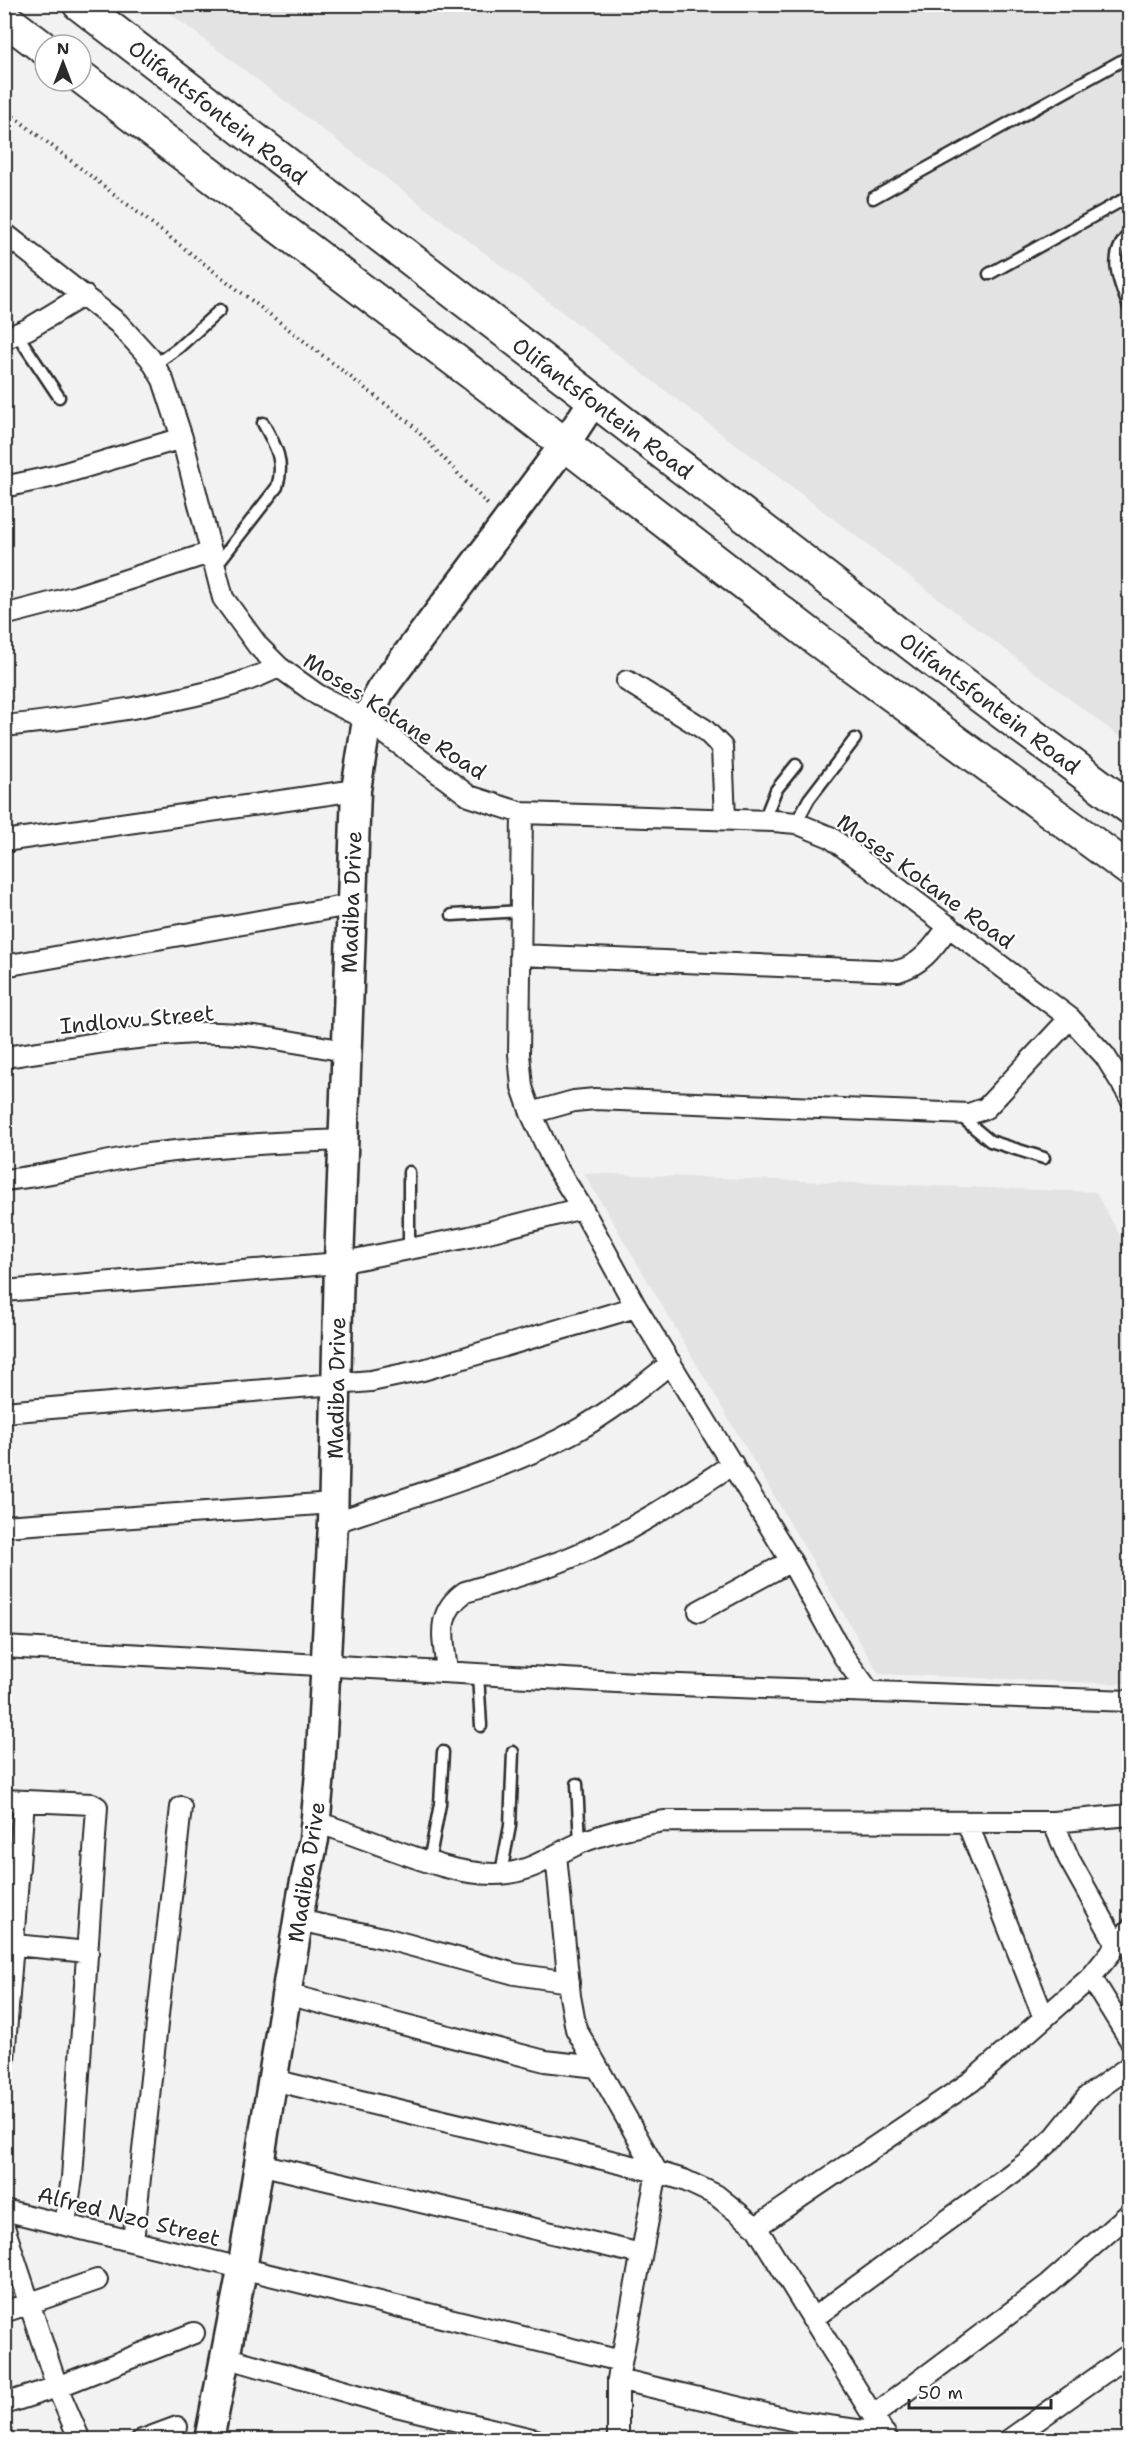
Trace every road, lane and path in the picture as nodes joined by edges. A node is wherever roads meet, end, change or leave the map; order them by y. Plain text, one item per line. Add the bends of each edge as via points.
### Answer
1 (79, 4) edge
2 (4, 18) edge
3 (33, 40) edge
4 (1130, 56) edge
5 (93, 86) edge
6 (4, 109) edge
7 (1130, 196) edge
8 (873, 198) dead end
9 (4, 232) edge
10 (1130, 233) edge
11 (989, 274) dead end
12 (84, 295) junction
13 (220, 310) dead end
14 (1130, 310) edge
15 (11, 337) edge
16 (154, 365) junction
17 (59, 397) dead end
18 (594, 400) junction
19 (263, 423) dead end
20 (182, 438) junction
21 (565, 444) junction
22 (4, 487) edge
23 (505, 521) junction
24 (213, 559) junction
25 (4, 615) edge
26 (279, 667) junction
27 (627, 681) dead end
28 (367, 720) junction
29 (4, 726) edge
30 (855, 739) dead end
31 (796, 765) dead end
32 (356, 790) junction
33 (1130, 808) edge
34 (522, 813) junction
35 (725, 819) junction
36 (764, 820) junction
37 (796, 823) junction
38 (4, 841) edge
39 (1130, 870) edge
40 (351, 905) junction
41 (520, 911) junction
42 (452, 915) dead end
43 (949, 926) junction
44 (520, 955) junction
45 (4, 966) edge
46 (1070, 1018) junction
47 (346, 1051) junction
48 (4, 1057) edge
49 (1130, 1097) edge
50 (531, 1113) junction
51 (959, 1115) junction
52 (344, 1140) junction
53 (1044, 1158) dead end
54 (410, 1172) dead end
55 (4, 1180) edge
56 (582, 1208) junction
57 (409, 1249) junction
58 (339, 1263) junction
59 (4, 1291) edge
60 (636, 1307) junction
61 (671, 1363) junction
62 (337, 1383) junction
63 (4, 1412) edge
64 (733, 1464) junction
65 (333, 1513) junction
66 (4, 1526) edge
67 (791, 1561) junction
68 (699, 1611) dead end
69 (4, 1647) edge
70 (323, 1665) junction
71 (447, 1672) junction
72 (478, 1674) junction
73 (869, 1691) junction
74 (1130, 1701) edge
75 (481, 1726) dead end
76 (442, 1752) dead end
77 (513, 1752) dead end
78 (577, 1784) dead end
79 (14, 1800) edge
80 (181, 1807) dead end
81 (1130, 1815) edge
82 (315, 1822) junction
83 (967, 1822) junction
84 (1053, 1822) junction
85 (580, 1843) junction
86 (556, 1855) junction
87 (429, 1862) junction
88 (501, 1873) junction
89 (298, 1920) junction
90 (1130, 1929) edge
91 (9, 1944) edge
92 (1117, 1945) junction
93 (88, 1952) junction
94 (1091, 1977) junction
95 (569, 1982) junction
96 (286, 1994) junction
97 (1044, 2018) junction
98 (1130, 2040) edge
99 (4, 2059) edge
100 (1130, 2066) edge
101 (597, 2067) junction
102 (273, 2080) junction
103 (259, 2164) junction
104 (657, 2172) junction
105 (4, 2210) edge
106 (1130, 2212) edge
107 (65, 2223) junction
108 (756, 2227) junction
109 (5, 2231) edge
110 (133, 2241) junction
111 (641, 2254) junction
112 (242, 2270) junction
113 (97, 2280) dead end
114 (31, 2303) junction
115 (4, 2312) edge
116 (812, 2319) junction
117 (194, 2332) dead end
118 (1130, 2354) edge
119 (225, 2357) junction
120 (619, 2370) junction
121 (57, 2387) junction
122 (4, 2404) edge
123 (874, 2415) junction
124 (177, 2427) dead end
125 (886, 2437) edge
126 (80, 2439) edge
127 (142, 2439) edge
128 (208, 2439) edge
129 (536, 2439) edge
130 (618, 2439) edge
131 (1009, 2439) edge

1 - 18 main road, Olifantsfontein Road
2 - 3 main road
4 - 8 lane
5 - 21 main road
6 - 23 path via 410,423
7 - 11 lane
9 - 12 street, Moses Kotane Road
10 - 14 lane via 1120,242 1114,266
12 - 15 street
12 - 16 street, Moses Kotane Road via 135,339
13 - 16 lane
15 - 17 lane
16 - 20 street, Moses Kotane Road via 163,380
18 - 21 street, Madiba Drive
18 - 33 main road, Olifantsfontein Road
19 - 24 lane via 278,450 282,472 277,488
20 - 22 street
20 - 24 street, Moses Kotane Road
21 - 23 street, Madiba Drive
21 - 39 main road via 816,639
23 - 28 street, Madiba Drive via 391,674
24 - 25 street
24 - 26 street, Moses Kotane Road via 223,598 258,646
26 - 28 street, Moses Kotane Road via 318,695
26 - 29 street via 207,694 56,722
27 - 35 street via 704,729 722,747
28 - 32 street, Madiba Drive
28 - 34 street, Moses Kotane Road via 469,796
30 - 37 lane via 809,799
31 - 36 lane via 776,790
32 - 38 street
32 - 40 street, Madiba Drive
34 - 35 street, Moses Kotane Road
34 - 41 street
35 - 36 street, Moses Kotane Road
36 - 37 street, Moses Kotane Road
37 - 43 street, Moses Kotane Road via 830,837
40 - 45 street
40 - 47 street, Madiba Drive
41 - 42 lane
41 - 44 street
43 - 44 street via 926,956 898,971
43 - 46 street, Moses Kotane Road
44 - 50 street via 519,1054 522,1087
46 - 49 street, Moses Kotane Road via 1106,1056
46 - 51 street via 986,1108
47 - 48 street, Indlovu Street via 198,1033
47 - 52 street, Madiba Drive
50 - 51 street via 595,1099
50 - 56 street via 555,1165
51 - 53 lane via 990,1140
52 - 55 street via 146,1155 45,1176
52 - 58 street, Madiba Drive
54 - 57 lane
56 - 57 street
56 - 60 street
57 - 58 street
58 - 59 street
58 - 62 street, Madiba Drive
60 - 61 street
60 - 62 street via 423,1370 371,1381
61 - 64 street
61 - 65 street via 619,1404 563,1437 505,1463
62 - 63 street
62 - 65 street, Madiba Drive
64 - 67 street
64 - 71 street via 604,1542 551,1565 465,1593 451,1603 443,1625
65 - 66 street
65 - 70 street, Madiba Drive
67 - 68 street
67 - 73 street via 844,1657
69 - 70 street
70 - 71 street
70 - 82 street, Madiba Drive
71 - 72 street
72 - 73 street
72 - 75 lane
73 - 74 street
76 - 87 lane via 440,1804
77 - 88 lane via 510,1826
78 - 85 lane
79 - 91 street
79 - 93 street via 97,1806
80 - 110 street
81 - 84 street
82 - 87 street
82 - 89 street, Madiba Drive
83 - 84 street
83 - 85 street via 664,1821 624,1828
83 - 97 street
84 - 92 street via 1073,1868
85 - 86 street
86 - 88 street
86 - 95 street
87 - 88 street via 461,1871
89 - 95 street via 384,1938 515,1974
89 - 96 street, Madiba Drive
90 - 92 street
91 - 93 street
91 - 99 street
92 - 94 street
93 - 107 street via 72,2178
94 - 97 street
94 - 98 street
95 - 101 street via 576,2029
96 - 101 street via 545,2061
96 - 102 street, Madiba Drive
97 - 108 street via 972,2081
100 - 116 street via 1088,2096 1054,2138 1026,2163
101 - 104 street
102 - 103 street, Madiba Drive
102 - 104 street
103 - 111 street
103 - 112 street, Madiba Drive
104 - 108 street via 716,2195
104 - 111 street
105 - 107 street, Alfred Nzo Street
106 - 123 street via 1049,2284
107 - 110 street, Alfred Nzo Street
108 - 116 street
109 - 114 street
110 - 112 street, Alfred Nzo Street
111 - 120 street
112 - 119 street, Madiba Drive
112 - 120 street, Alfred Nzo Street
113 - 114 street
114 - 115 street
114 - 121 street
116 - 123 street
117 - 121 street
118 - 131 street
119 - 128 street, Madiba Drive
119 - 129 street via 392,2405
120 - 125 street, Alfred Nzo Street via 800,2422
120 - 130 street
121 - 122 street
121 - 126 street
123 - 125 street
124 - 127 street

